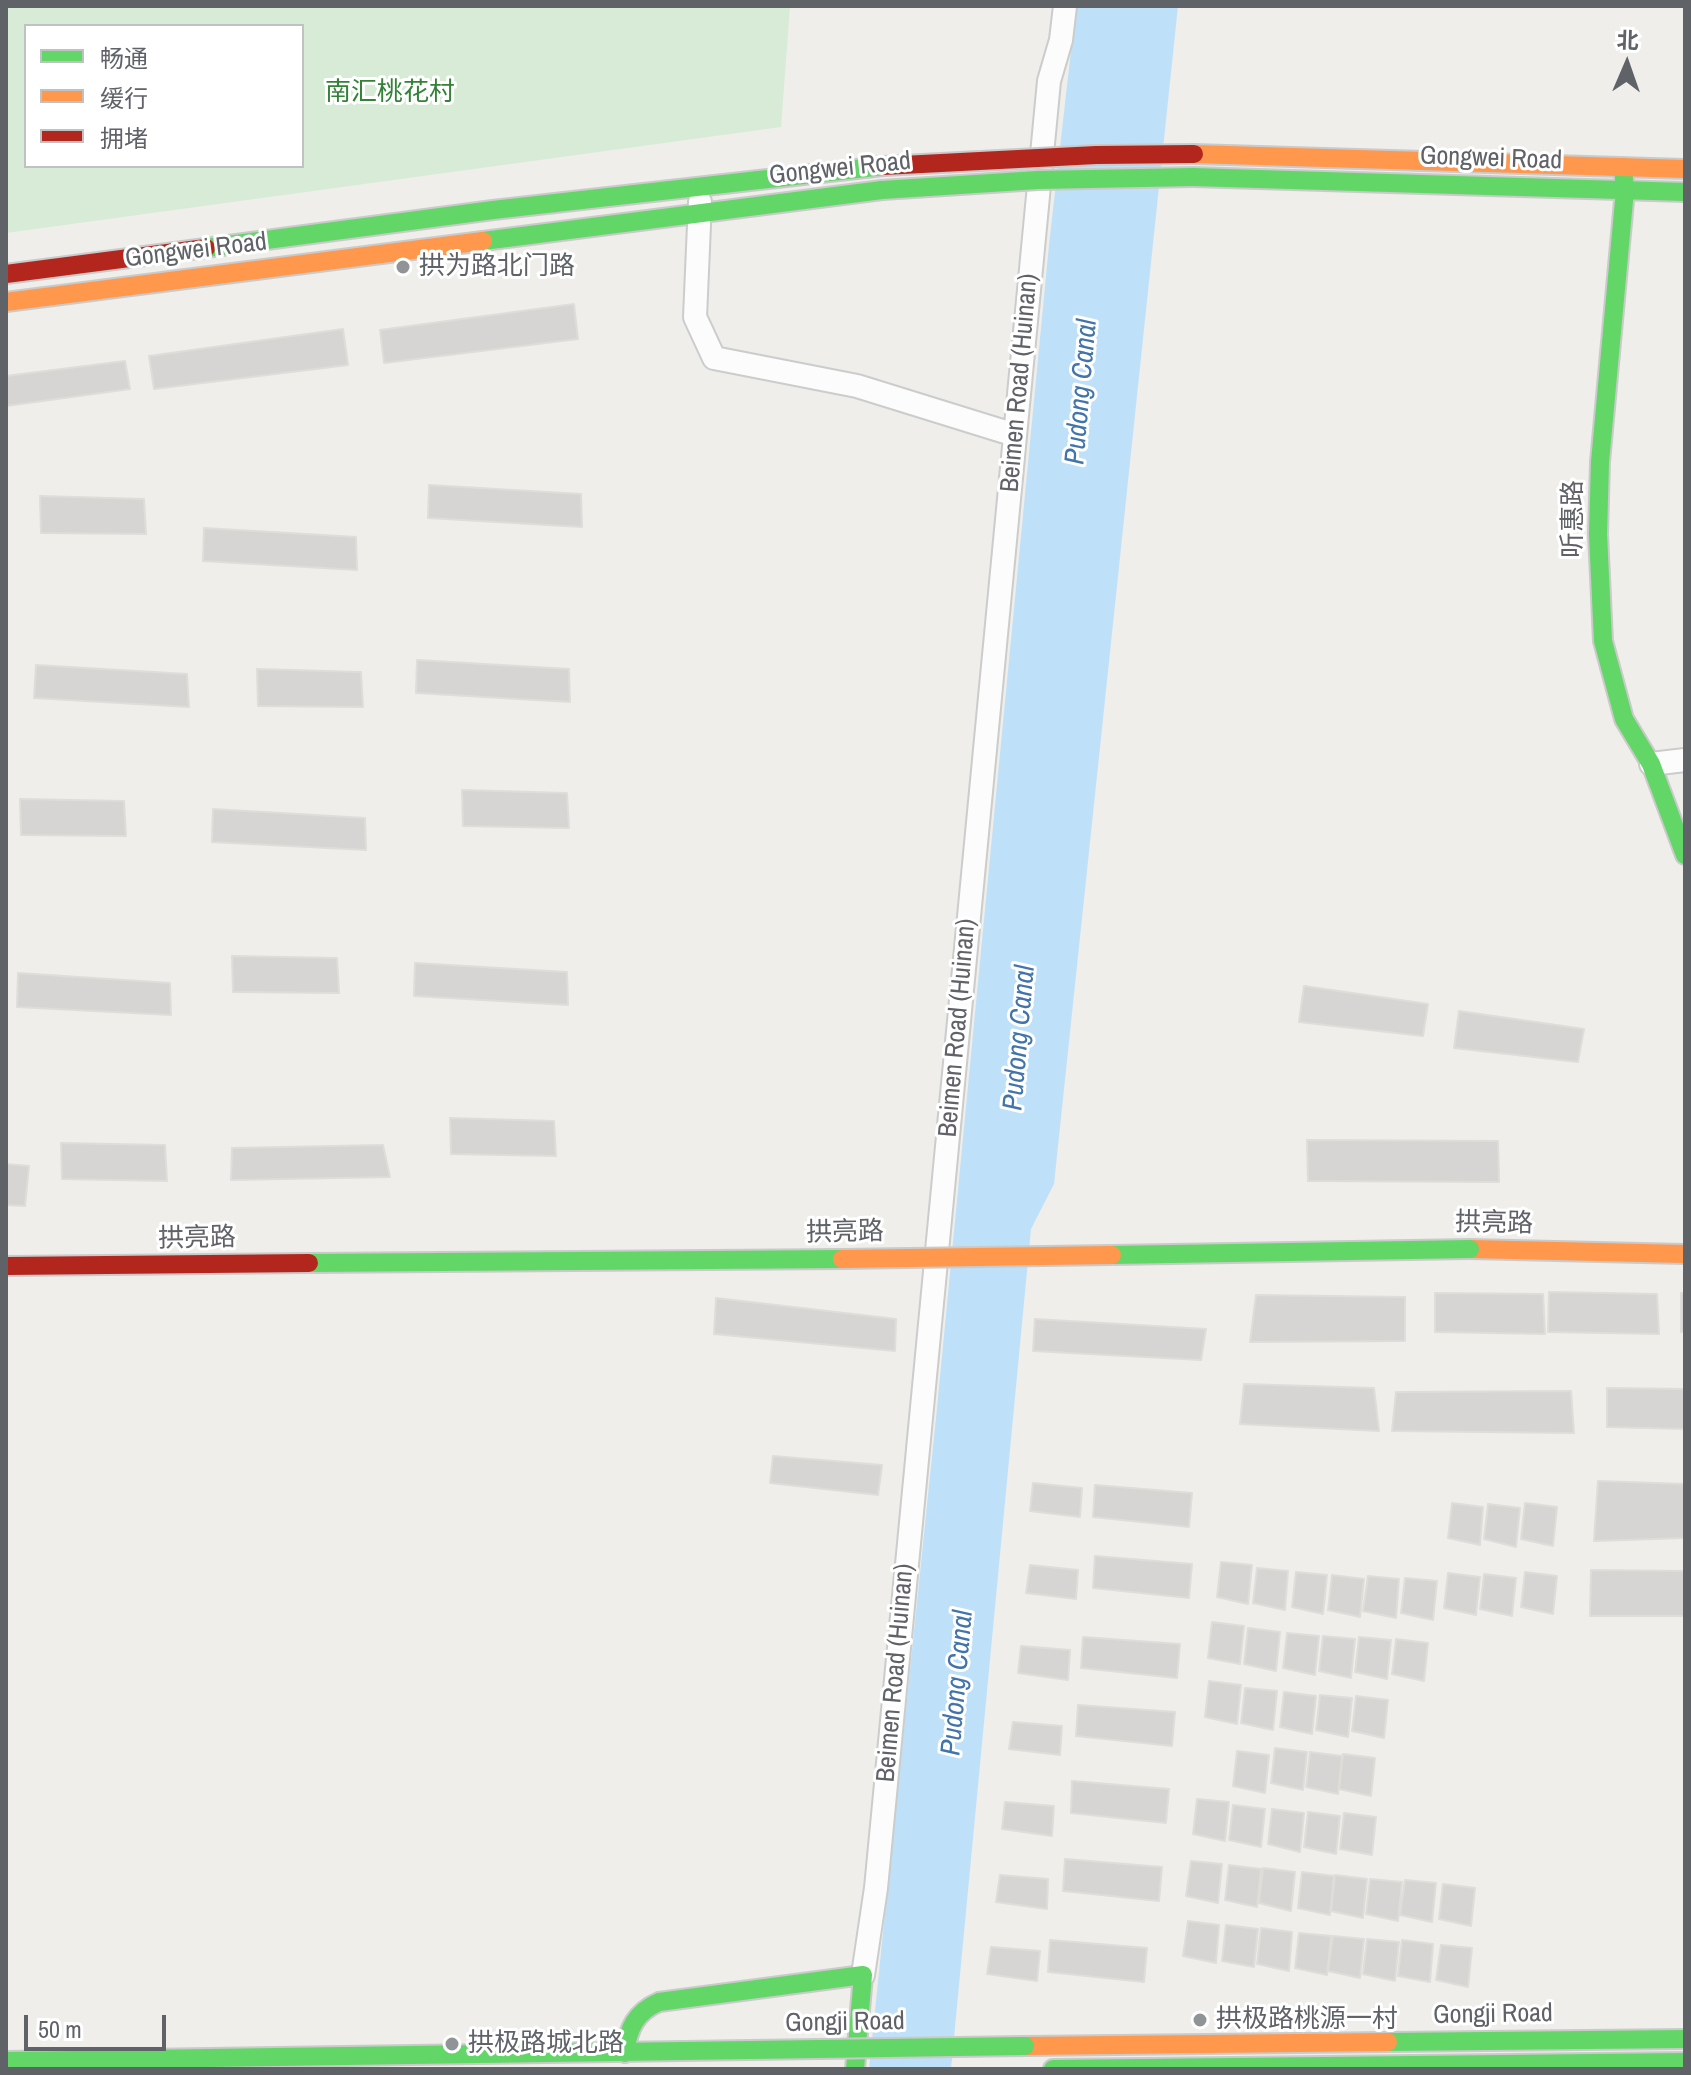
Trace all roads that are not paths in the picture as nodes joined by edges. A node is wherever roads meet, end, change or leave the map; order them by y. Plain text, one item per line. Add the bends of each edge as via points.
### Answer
1 (1065, 6) edge
2 (1623, 167) junction
3 (1685, 169) edge
4 (699, 188) junction
5 (1625, 190) junction
6 (1685, 192) edge
7 (701, 211) junction
8 (6, 274) edge
9 (6, 302) edge
10 (1015, 435) junction
11 (1685, 760) edge
12 (1651, 764) junction
13 (1685, 855) edge
14 (1685, 1254) edge
15 (6, 1266) edge
16 (863, 1975) junction
17 (1685, 2039) edge
18 (625, 2053) junction
19 (6, 2061) edge
20 (1685, 2062) edge
21 (855, 2069) edge
22 (1053, 2069) edge

1 - 10 street, Beimen Road (Huinan) via 1049,81
2 - 3 main road, Gongwei Road
2 - 4 main road, Gongwei Road, bridge via 1194,154 1050,157 883,166
2 - 5 main road, 听惠路
4 - 7 street
4 - 8 main road, Gongwei Road
5 - 6 main road, Gongwei Road
5 - 7 main road, Gongwei Road, bridge via 1193,177 1035,180 882,190
5 - 12 main road, 听惠路 via 1598,534 1603,641 1624,719
7 - 9 main road, Gongwei Road
7 - 10 street via 695,317 714,358 857,386
10 - 16 street, Beimen Road (Huinan) via 876,1888
11 - 12 street
12 - 13 main road, 听惠路
14 - 15 main road, 拱亮路, bridge via 1470,1249
16 - 18 main road via 659,2002 631,2022
16 - 21 main road, Beimen Road (Huinan)
17 - 18 main road, Gongji Road, bridge
18 - 19 main road, Gongji Road
20 - 22 main road, Gongji Road

